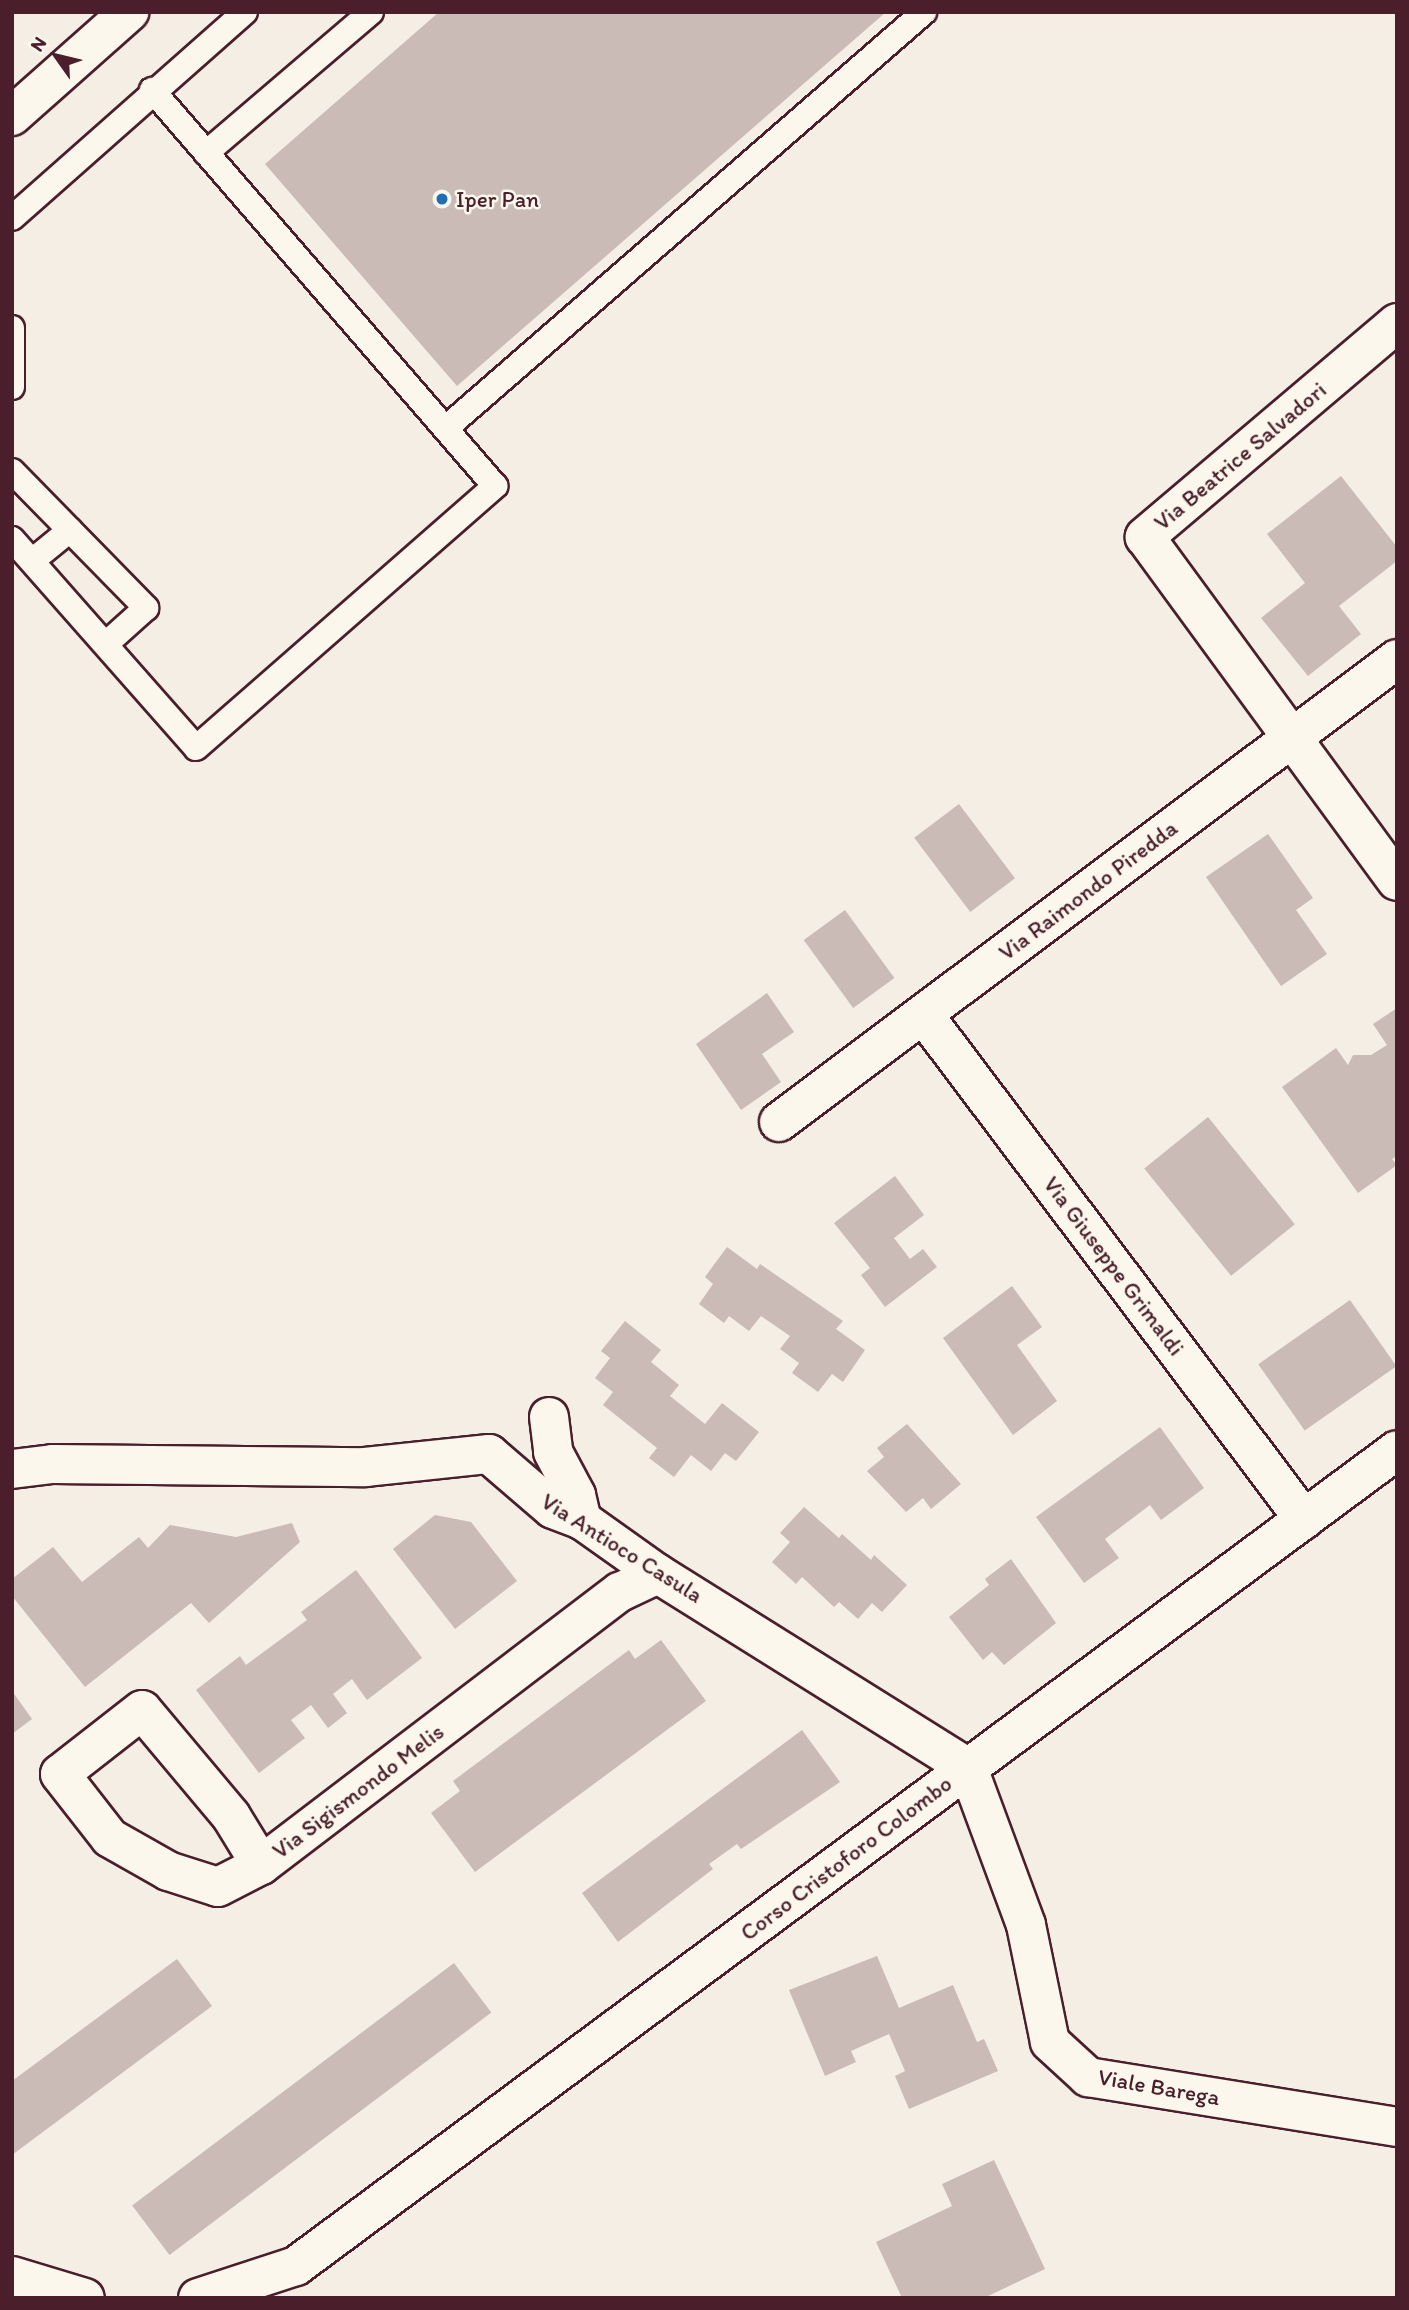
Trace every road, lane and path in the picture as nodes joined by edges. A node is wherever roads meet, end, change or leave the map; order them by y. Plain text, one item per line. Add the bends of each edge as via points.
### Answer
1 (129, 12) edge
2 (244, 12) edge
3 (371, 12) edge
4 (924, 12) edge
5 (152, 90) junction
6 (12, 116) edge
7 (206, 153) junction
8 (12, 218) edge
9 (1397, 323) edge
10 (12, 328) edge
11 (12, 387) edge
12 (446, 428) junction
13 (12, 471) edge
14 (70, 530) junction
15 (12, 540) edge
16 (32, 561) junction
17 (107, 643) junction
18 (1397, 659) edge
19 (1294, 735) junction
20 (1397, 881) edge
21 (923, 1014) junction
22 (779, 1122) dead end
23 (548, 1417) dead end
24 (1397, 1450) edge
25 (12, 1469) edge
26 (1304, 1519) junction
27 (583, 1520) junction
28 (658, 1574) junction
29 (968, 1768) junction
30 (261, 1865) junction
31 (1397, 2127) edge
32 (296, 2266) junction
33 (12, 2276) edge
34 (85, 2298) edge
35 (198, 2298) edge
36 (274, 2298) edge

1 - 6 street
2 - 5 lane
3 - 7 lane
4 - 12 lane
5 - 7 lane
5 - 8 lane
7 - 12 lane
9 - 19 street, Via Beatrice Salvadori via 1145,537
10 - 11 lane
12 - 17 lane via 495,486 196,748
13 - 14 lane
14 - 16 lane
14 - 17 lane via 146,608
15 - 16 lane
16 - 17 lane
18 - 19 street, Via Raimondo Piredda
19 - 20 street
19 - 21 street, Via Raimondo Piredda
21 - 22 street, Via Raimondo Piredda
21 - 26 street, Via Giuseppe Grimaldi
23 - 27 street via 553,1452 576,1495
24 - 26 street, Corso Cristoforo Colombo
25 - 27 street, Via Antioco Casula via 53,1464 365,1466 489,1454 553,1509
26 - 29 street, Corso Cristoforo Colombo
27 - 28 street, Via Antioco Casula
28 - 29 street, Via Antioco Casula
28 - 30 street, Via Sigismondo Melis via 621,1592
29 - 31 street, Viale Barega via 1026,1925 1050,2042 1088,2077
29 - 32 street, Corso Cristoforo Colombo
30 - 30 street, Via Sigismondo Melis via 231,1815 142,1710 60,1774 110,1838 168,1871 218,1887
32 - 35 street, Corso Cristoforo Colombo
32 - 36 street, Corso Cristoforo Colombo
33 - 34 street

